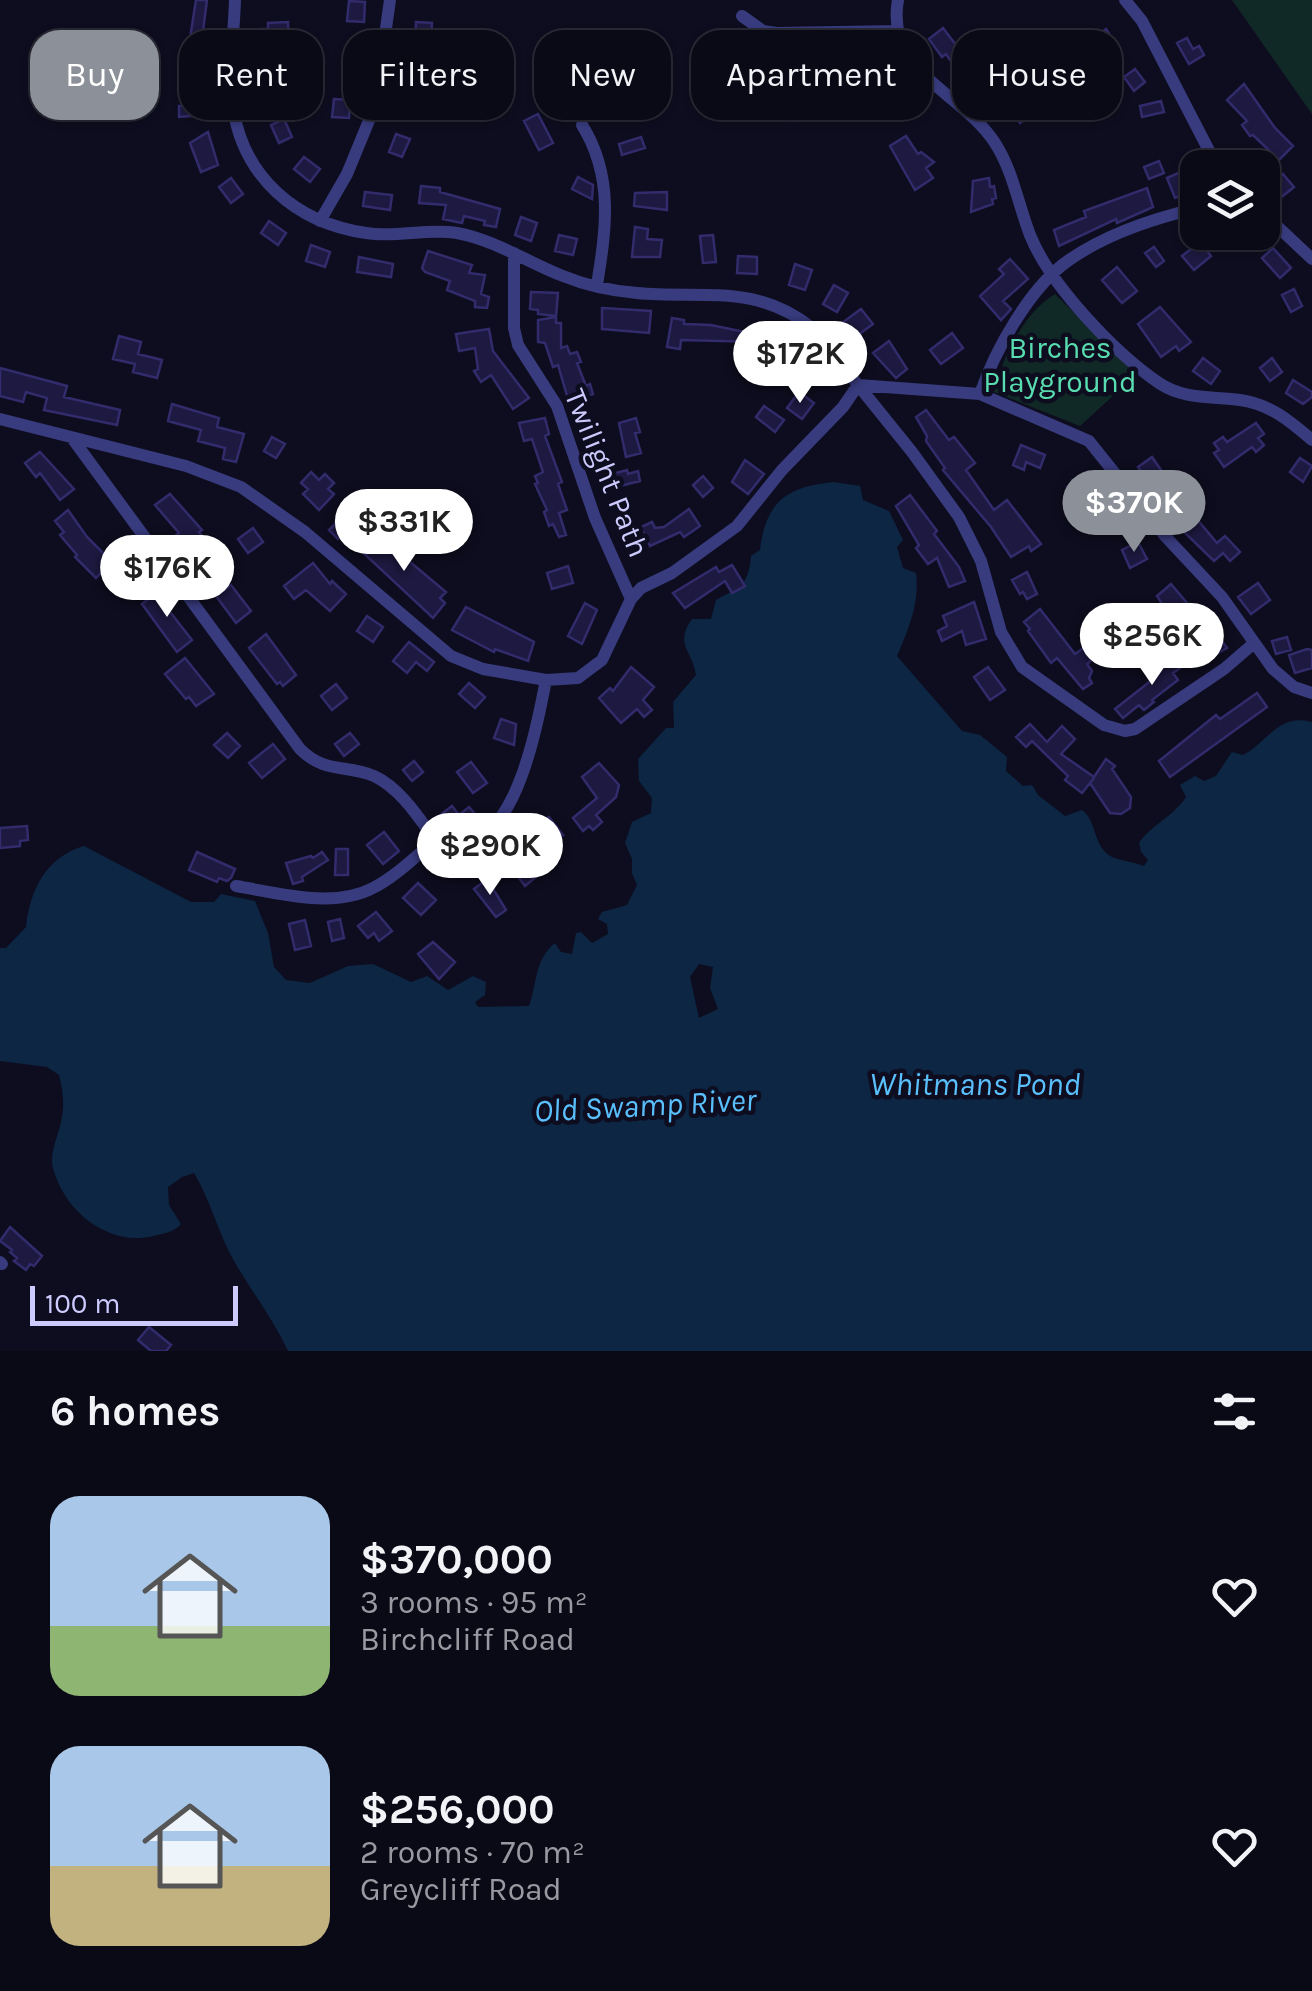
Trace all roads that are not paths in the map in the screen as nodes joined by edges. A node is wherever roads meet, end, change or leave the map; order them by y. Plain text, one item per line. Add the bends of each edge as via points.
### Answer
1 (235, 0) edge
2 (390, 0) edge
3 (898, 0) edge
4 (1125, 0) edge
5 (742, 16) dead end
6 (762, 30) edge
7 (898, 30) edge
8 (932, 81) edge
9 (582, 125) dead end
10 (1209, 150) edge
11 (1180, 214) edge
12 (320, 222) junction
13 (1280, 228) edge
14 (514, 253) junction
15 (1312, 259) edge
16 (1053, 273) junction
17 (597, 286) junction
18 (858, 385) junction
19 (980, 394) junction
20 (0, 419) edge
21 (72, 438) junction
22 (1312, 440) edge
23 (631, 599) junction
24 (1253, 644) junction
25 (546, 680) junction
26 (1312, 694) edge
27 (435, 840) junction
28 (236, 886) dead end

1 - 12 street via 232,105 242,145 270,189
2 - 12 street via 375,106
3 - 7 street
4 - 10 street
5 - 6 street
8 - 16 street via 994,142 1031,238
9 - 17 street via 602,169 607,206
11 - 16 street via 1104,240
12 - 14 street via 372,234 455,232
13 - 15 street
14 - 17 street
14 - 23 street, Twilight Path via 518,346 557,406
16 - 19 street via 997,353
16 - 22 street via 1113,343 1158,382 1173,391 1271,408
17 - 18 street via 747,297 784,309 812,328
18 - 19 street
18 - 23 street via 738,526
18 - 24 street via 959,517 981,560 1002,632 1036,680 1116,730 1135,729
19 - 24 street via 1096,448 1222,597
20 - 21 street
21 - 25 street via 241,487 305,532 451,656
21 - 27 street via 300,749 329,768 378,778
23 - 25 street via 602,660 578,678
24 - 26 street via 1272,669
25 - 27 street via 535,737 510,805 467,845 452,848
27 - 28 street via 358,894 297,896

